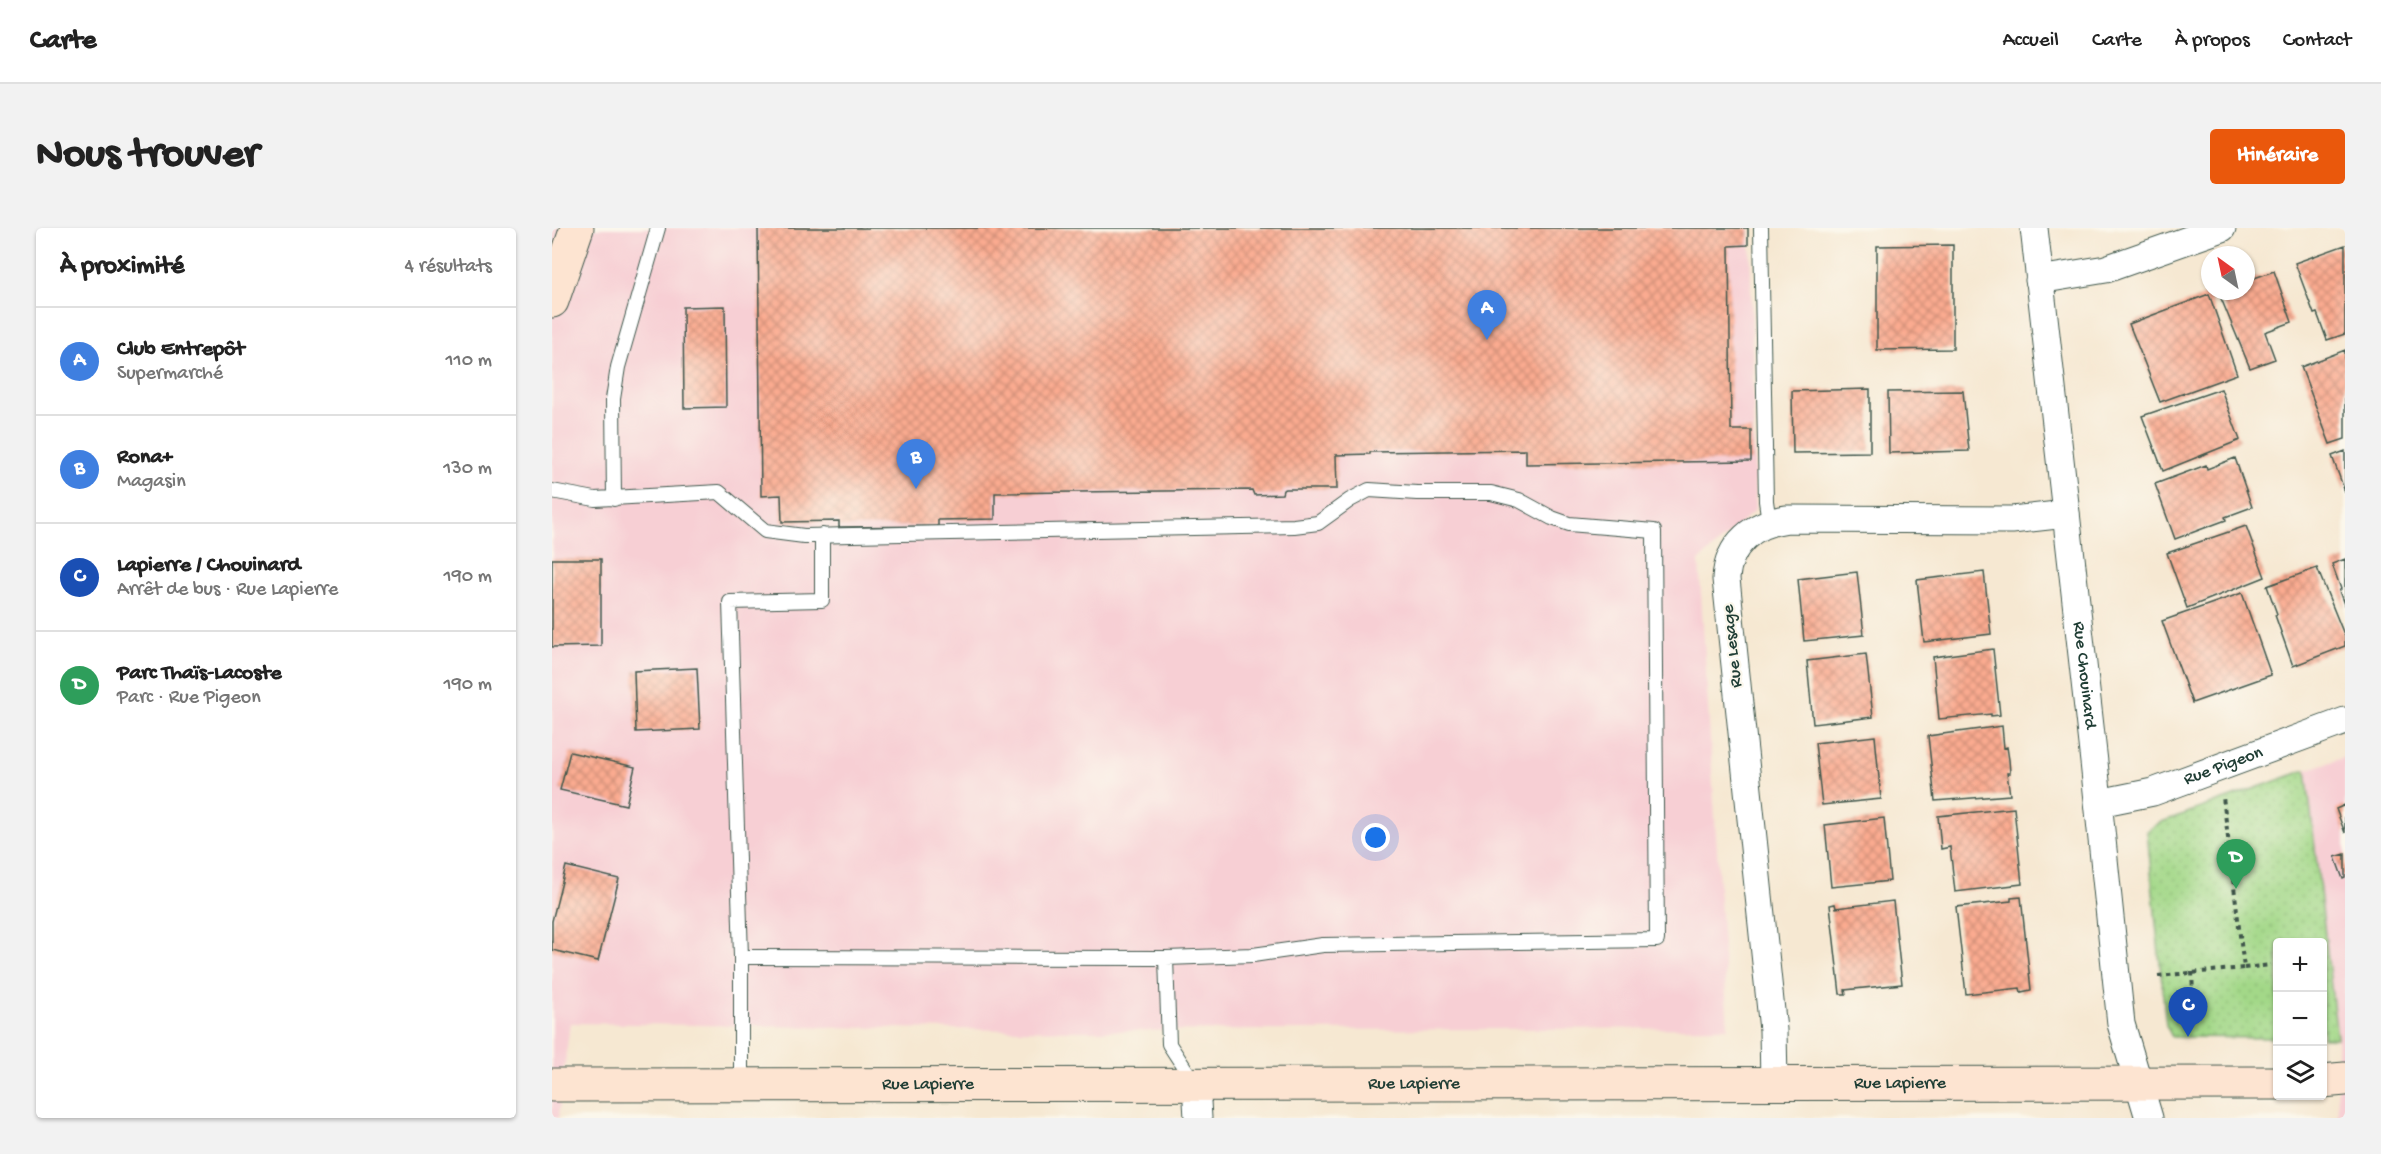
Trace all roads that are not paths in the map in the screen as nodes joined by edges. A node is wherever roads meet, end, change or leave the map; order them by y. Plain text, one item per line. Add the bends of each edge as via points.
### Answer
1 (576, 228) edge
2 (658, 228) edge
3 (1761, 228) edge
4 (2034, 228) edge
5 (2222, 228) edge
6 (2039, 280) junction
7 (552, 301) edge
8 (552, 491) edge
9 (614, 499) junction
10 (2066, 514) junction
11 (1769, 522) junction
12 (822, 536) junction
13 (2345, 721) edge
14 (2099, 804) junction
15 (741, 957) junction
16 (1166, 958) junction
17 (2345, 1079) edge
18 (2327, 1081) edge
19 (2138, 1082) junction
20 (2273, 1083) edge
21 (1196, 1084) junction
22 (1774, 1084) junction
23 (552, 1085) edge
24 (741, 1086) junction
25 (1198, 1118) edge
26 (2149, 1118) edge

1 - 7 street
2 - 9 lane via 618,367 613,399
3 - 11 lane
4 - 6 street, Rue Chouinard
5 - 6 street via 2106,269
6 - 10 street, Rue Chouinard
8 - 9 lane via 581,498
9 - 12 lane via 719,492 765,531
10 - 11 street, Rue Lesage via 2012,520
10 - 14 street, Rue Chouinard
11 - 22 street, Rue Lesage via 1749,533 1734,550 1726,579 1772,1018
12 - 15 lane via 822,600 730,602
12 - 16 lane via 1294,526 1318,523 1369,490 1491,493 1519,500 1569,524 1654,531 1657,940 1323,945 1253,956
13 - 14 street, Rue Pigeon via 2153,792
14 - 19 street, Rue Chouinard via 2121,1024
15 - 16 lane
15 - 24 lane
16 - 21 lane via 1169,1044
17 - 18 street
19 - 20 street, Rue Lapierre
19 - 22 street, Rue Lapierre
19 - 26 street, Rue Chouinard
21 - 22 street, Rue Lapierre
21 - 24 street, Rue Lapierre
21 - 25 street
23 - 24 street, Rue Lapierre

